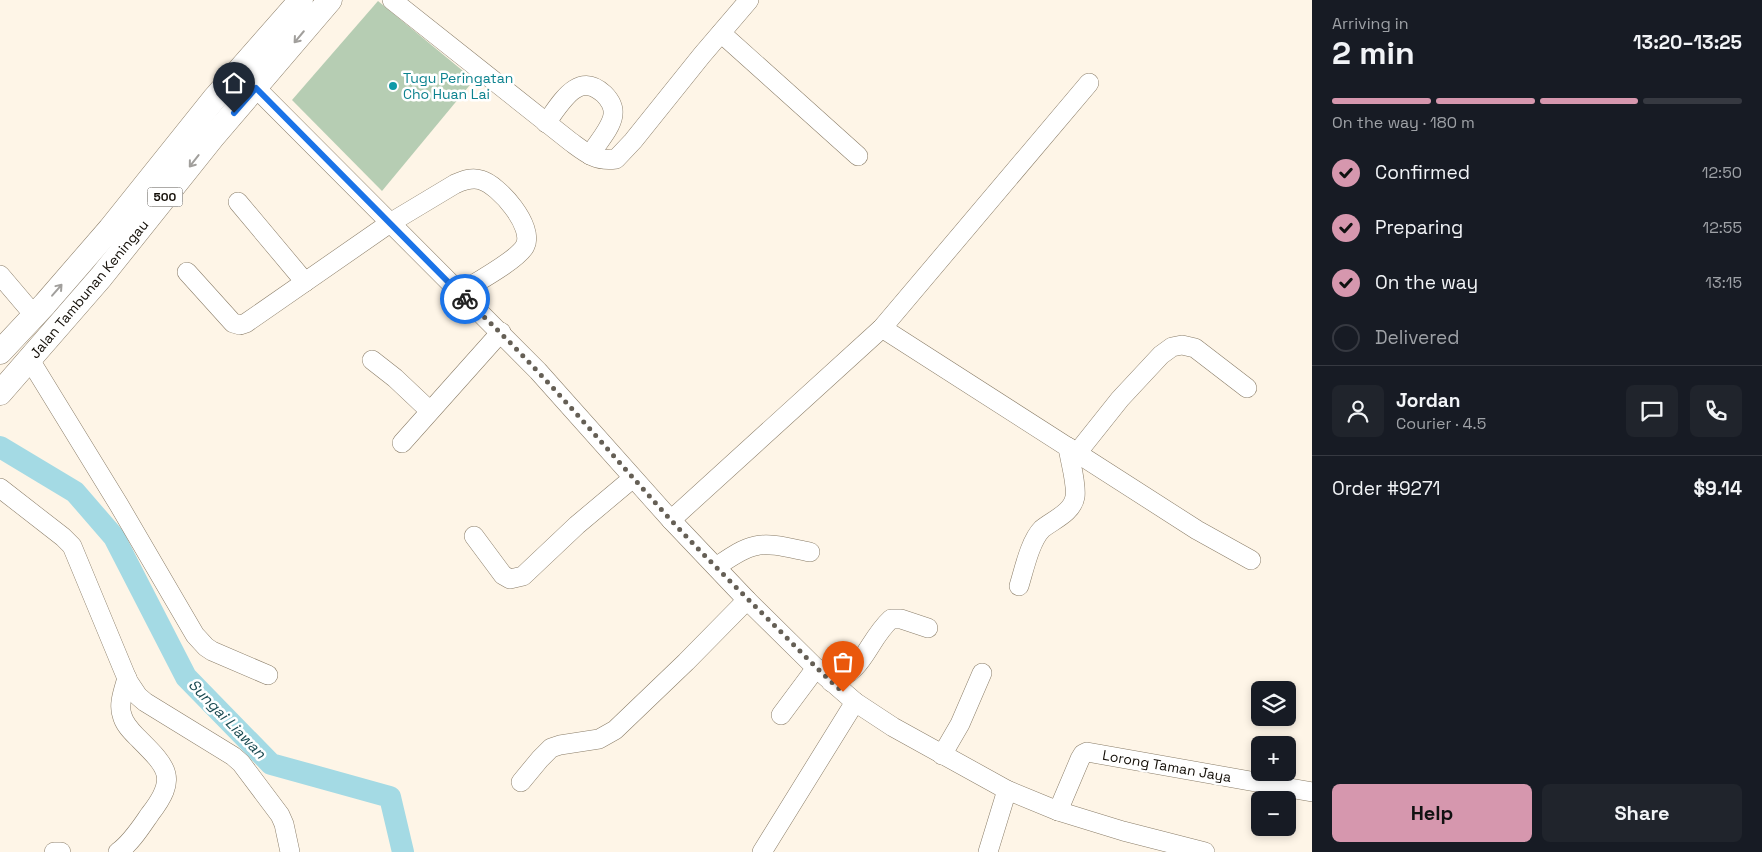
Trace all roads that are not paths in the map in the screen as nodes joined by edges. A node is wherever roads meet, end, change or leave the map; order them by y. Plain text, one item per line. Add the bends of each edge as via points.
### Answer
1 (301, 0) edge
2 (330, 0) edge
3 (392, 0) edge
4 (749, 0) edge
5 (721, 33) junction
6 (1089, 83) dead end
7 (256, 88) junction
8 (546, 123) junction
9 (590, 155) junction
10 (858, 156) dead end
11 (238, 202) dead end
12 (390, 223) junction
13 (187, 272) dead end
14 (0, 275) edge
15 (305, 282) junction
16 (459, 293) junction
17 (34, 315) junction
18 (882, 328) junction
19 (500, 332) junction
20 (0, 352) edge
21 (30, 360) junction
22 (372, 360) dead end
23 (1247, 388) dead end
24 (0, 394) edge
25 (430, 411) junction
26 (402, 443) dead end
27 (1073, 450) junction
28 (633, 478) junction
29 (0, 488) edge
30 (671, 520) junction
31 (474, 536) dead end
32 (810, 552) dead end
33 (1251, 560) dead end
34 (716, 567) junction
35 (1019, 586) dead end
36 (747, 600) junction
37 (928, 628) dead end
38 (816, 668) junction
39 (982, 673) dead end
40 (268, 675) dead end
41 (127, 678) junction
42 (831, 682) junction
43 (855, 702) junction
44 (781, 715) dead end
45 (942, 755) junction
46 (521, 782) dead end
47 (1007, 790) junction
48 (1312, 792) edge
49 (1058, 811) junction
50 (120, 851) edge
51 (54, 852) edge
52 (61, 852) edge
53 (290, 852) edge
54 (762, 852) edge
55 (988, 852) edge
56 (1205, 852) edge

17 -> 1 main road, Jalan Tambunan Keningau / 500
2 -> 7 main road, Jalan Tambunan Keningau / 500
3 - 8 street
4 - 5 street
5 - 9 street via 620,156 603,160
5 - 10 street
6 - 18 street
7 - 12 street
7 -> 21 main road, Jalan Tambunan Keningau / 500
8 - 9 street
8 - 9 street via 572,91 586,85 596,88 609,100 612,117
11 - 15 street
12 - 15 street
12 - 16 street
12 - 16 street via 466,179 482,180 502,193 524,226 526,245 517,255
13 - 15 street via 233,323 240,325
14 - 17 street
16 - 19 street
17 - 20 main road, Jalan Tambunan Keningau / 500
18 - 27 street
18 - 30 street
19 - 25 street
19 - 28 street
21 - 24 main road, Jalan Tambunan Keningau / 500
21 - 40 street via 195,636 212,652
22 - 25 street
23 - 27 street via 1195,348 1172,347
25 - 26 street
27 - 33 street via 1197,530
27 - 35 street via 1073,502 1036,536
28 - 30 street
28 - 31 street via 517,578 510,580 503,576
29 - 41 street via 72,546
30 - 34 street
32 - 34 street via 756,545
34 - 36 street
36 - 38 street
36 - 46 street via 615,730 599,739 551,748
37 - 42 street via 891,619 852,672
38 - 42 street
38 - 44 street
39 - 45 street via 960,724
41 - 50 street via 122,715 163,766 168,779 163,798
41 - 53 street via 145,702 241,764 280,815
42 - 43 street
43 - 45 street
43 - 54 street
45 - 47 street
47 - 49 street
47 - 55 street
48 - 49 street, Lorong Taman Jaya via 1086,752
49 - 56 street
51 - 52 street

